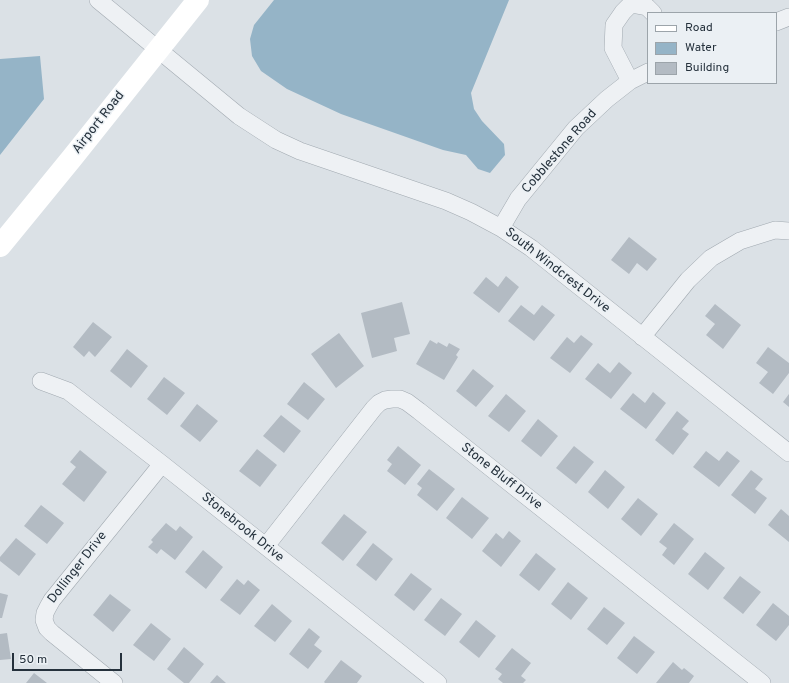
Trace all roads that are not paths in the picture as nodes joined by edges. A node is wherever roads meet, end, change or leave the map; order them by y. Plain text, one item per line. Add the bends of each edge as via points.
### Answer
1 (98, 0) edge
2 (198, 0) edge
3 (652, 12) edge
4 (789, 17) edge
5 (777, 22) edge
6 (158, 49) junction
7 (647, 72) edge
8 (630, 81) junction
9 (501, 228) junction
10 (789, 231) edge
11 (0, 246) edge
12 (642, 337) junction
13 (41, 381) dead end
14 (789, 453) edge
15 (162, 464) junction
16 (266, 546) junction
17 (114, 683) edge
18 (438, 683) edge
19 (762, 683) edge

1 - 6 street, South Windcrest Drive
2 - 6 main road, Airport Road
3 - 8 street via 647,7 631,4 614,25 613,48
4 - 5 street
6 - 9 street, South Windcrest Drive via 239,116 276,140 300,151 446,201
6 - 11 main road, Airport Road
7 - 8 street, Cobblestone Road
8 - 9 street, Cobblestone Road via 576,128 518,199
9 - 12 street, South Windcrest Drive via 531,248
10 - 12 street via 775,230 740,241 711,258 688,280
12 - 14 street, South Windcrest Drive
13 - 15 street, Stonebrook Drive via 68,391
15 - 16 street, Stonebrook Drive
15 - 17 street, Dollinger Drive via 52,600 45,613 47,628
16 - 18 street, Stonebrook Drive
16 - 19 street, Stone Bluff Drive via 374,408 385,400 400,400 419,411

